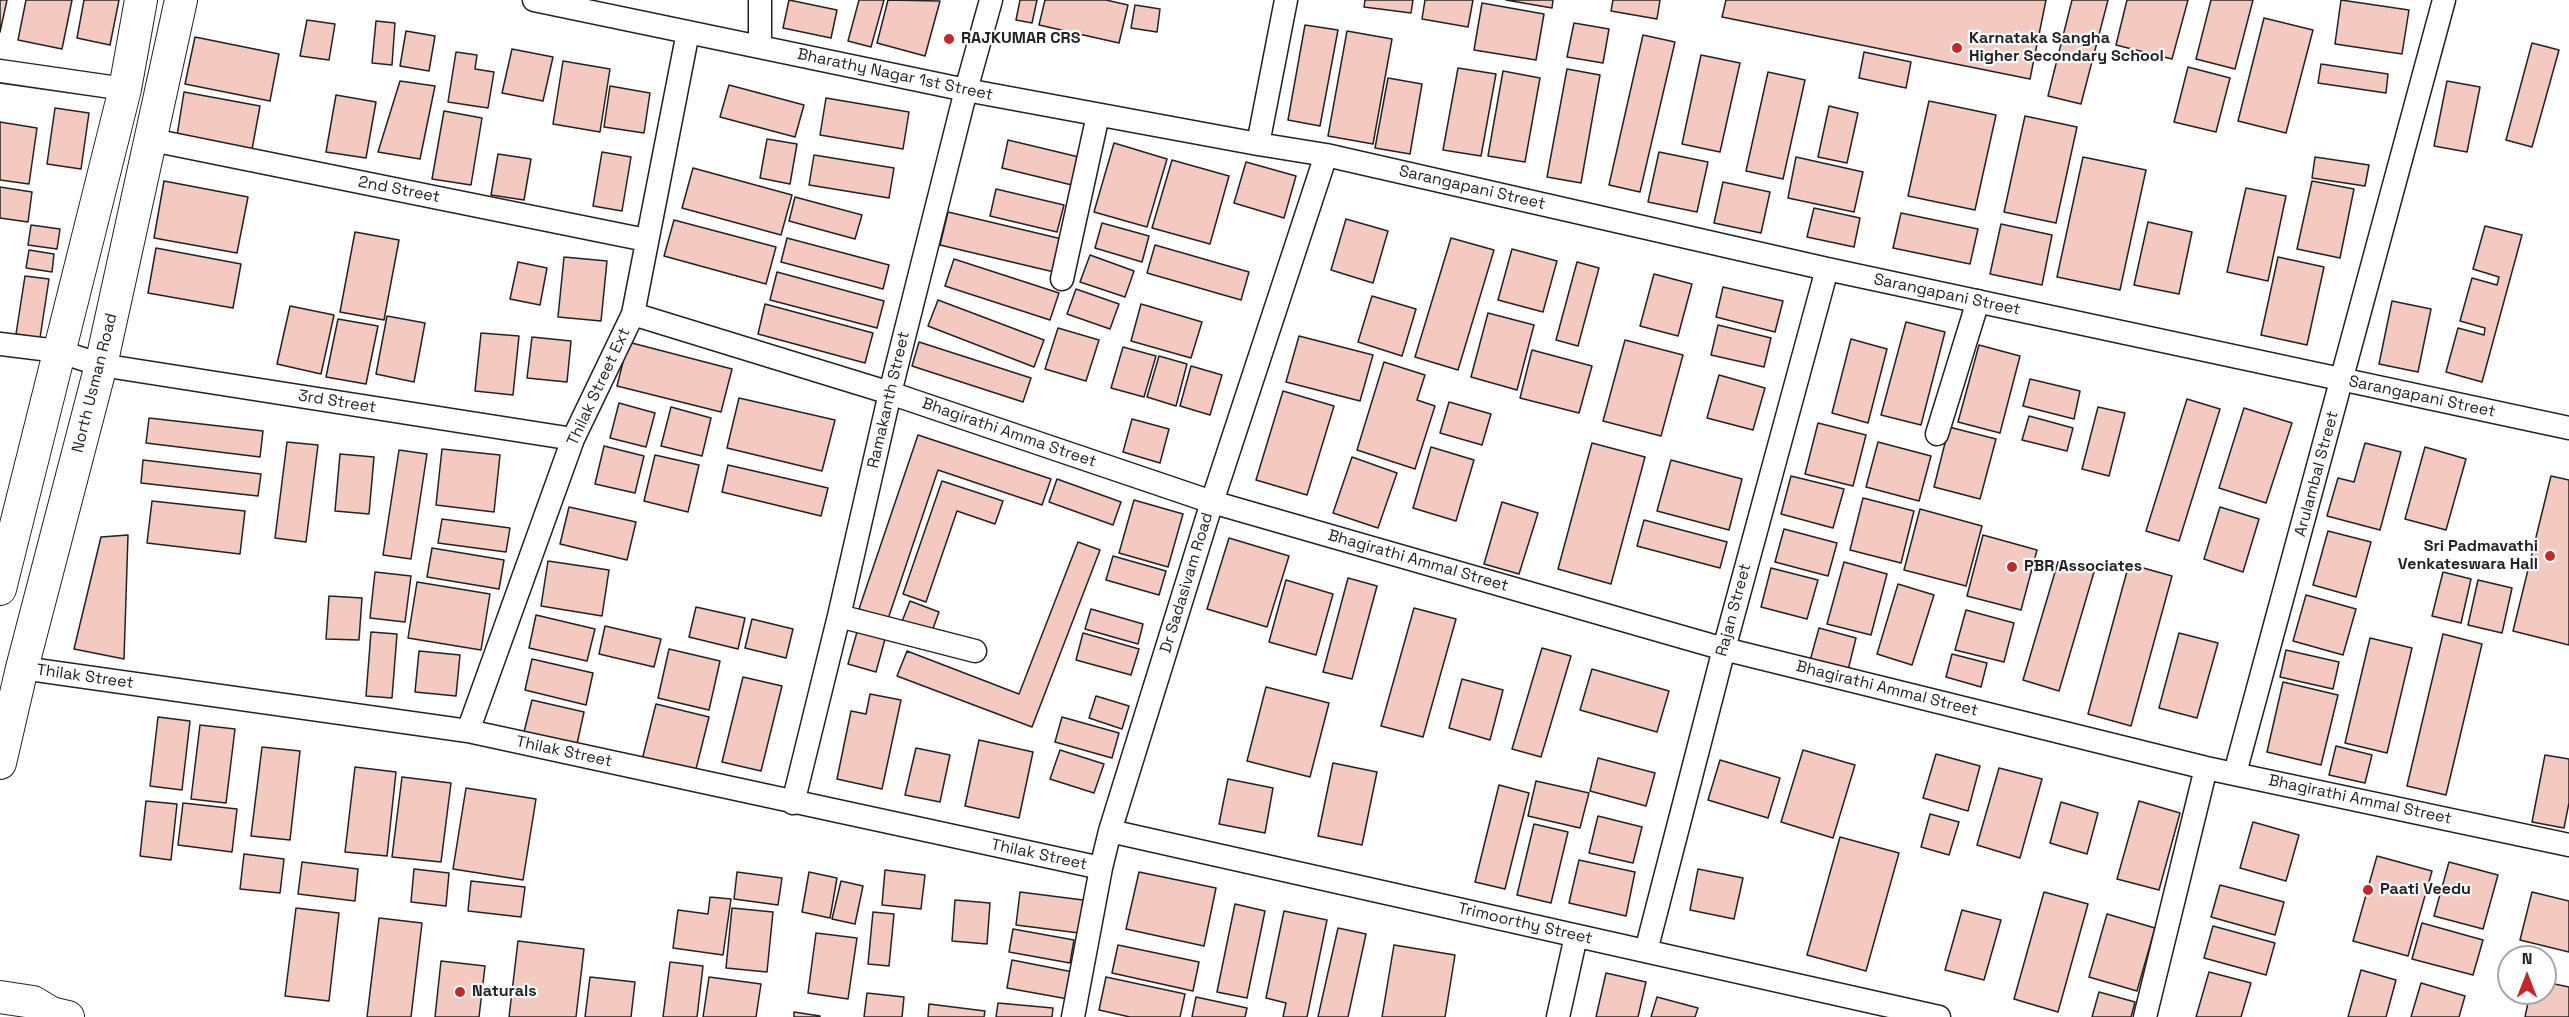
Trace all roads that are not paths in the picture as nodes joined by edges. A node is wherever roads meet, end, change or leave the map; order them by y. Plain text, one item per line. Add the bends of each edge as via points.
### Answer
1 (141, 0) edge
2 (181, 0) edge
3 (534, 0) edge
4 (760, 0) edge
5 (991, 0) edge
6 (1286, 0) edge
7 (2444, 0) edge
8 (571, 4) edge
9 (688, 32) junction
10 (760, 47) junction
11 (0, 71) edge
12 (125, 89) junction
13 (966, 90) junction
14 (1098, 115) junction
15 (152, 140) junction
16 (1258, 144) junction
17 (1326, 154) junction
18 (646, 240) junction
19 (1827, 269) junction
20 (1062, 279) dead end
21 (1978, 301) junction
22 (633, 314) junction
23 (0, 344) edge
24 (58, 351) junction
25 (101, 365) junction
26 (2343, 380) junction
27 (890, 393) junction
28 (2569, 428) edge
29 (1937, 434) dead end
30 (573, 439) junction
31 (1212, 502) junction
32 (0, 589) edge
33 (839, 616) junction
34 (1724, 649) junction
35 (975, 651) dead end
36 (22, 668) junction
37 (468, 731) junction
38 (0, 763) edge
39 (2206, 768) junction
40 (2235, 773) junction
41 (793, 803) junction
42 (1110, 831) junction
43 (2569, 845) edge
44 (1101, 868) junction
45 (1576, 936) junction
46 (1646, 951) junction
47 (0, 997) edge
48 (54, 1016) edge
49 (1073, 1017) edge
50 (1558, 1017) edge
51 (1939, 1017) edge
52 (2145, 1017) edge

1 - 12 main road
2 - 15 main road, North Usman Road
3 - 8 street, Bharathy Nagar 1st Street
4 - 10 street
5 - 13 street, Ramakanth Street
6 - 16 street
7 - 26 street, Arulambal Street
8 - 9 street, Bharathy Nagar 1st Street
9 - 10 street, Bharathy Nagar 1st Street
9 - 18 street, Thilak Street Ext
10 - 13 street, Bharathy Nagar 1st Street
11 - 12 street
12 - 24 main road
13 - 14 street, Bharathy Nagar 1st Street
13 - 27 street, Ramakanth Street
14 - 16 street, Bharathy Nagar 1st Street
14 - 20 street
15 - 18 street, 2nd Street
15 - 25 main road, North Usman Road
16 - 17 street, Sarangapani Street
17 - 19 street, Sarangapani Street
17 - 31 street, Dr Sadasivam Road
18 - 22 street, Thilak Street Ext
19 - 21 street, Sarangapani Street
19 - 34 street, Rajan Street
21 - 26 street, Sarangapani Street
21 - 29 street
22 - 27 street, Bhagirathi Amma Street
22 - 30 street, Thilak Street Ext
23 - 24 street, 3rd Street
24 - 25 street, 3rd Street
24 - 32 main road
25 - 30 street, 3rd Street
25 - 36 main road, North Usman Road
26 - 28 street, Sarangapani Street
26 - 40 street, Arulambal Street
27 - 31 street, Bhagirathi Amma Street
27 - 33 street, Ramakanth Street
30 - 37 street, Thilak Street Ext
31 - 34 street, Bhagirathi Ammal Street
31 - 42 street, Dr Sadasivam Road
33 - 35 street
33 - 41 street, Ramakanth Street
34 - 39 street, Bhagirathi Ammal Street
34 - 46 street, Rajan Street
36 - 37 street, Thilak Street
36 - 38 main road, North Usman Road
37 - 41 street, Thilak Street
39 - 40 street, Bhagirathi Ammal Street
39 - 52 street
40 - 43 street, Bhagirathi Ammal Street
41 - 44 street, Thilak Street
42 - 44 street, Dr Sadasivam Road
42 - 45 street, Trimoorthy Street
44 - 49 street, Dr Sadasivam Road
45 - 46 street, Trimoorthy Street
45 - 50 street
46 - 51 street, Trimoorthy Street
47 - 48 main road via 33,1002

